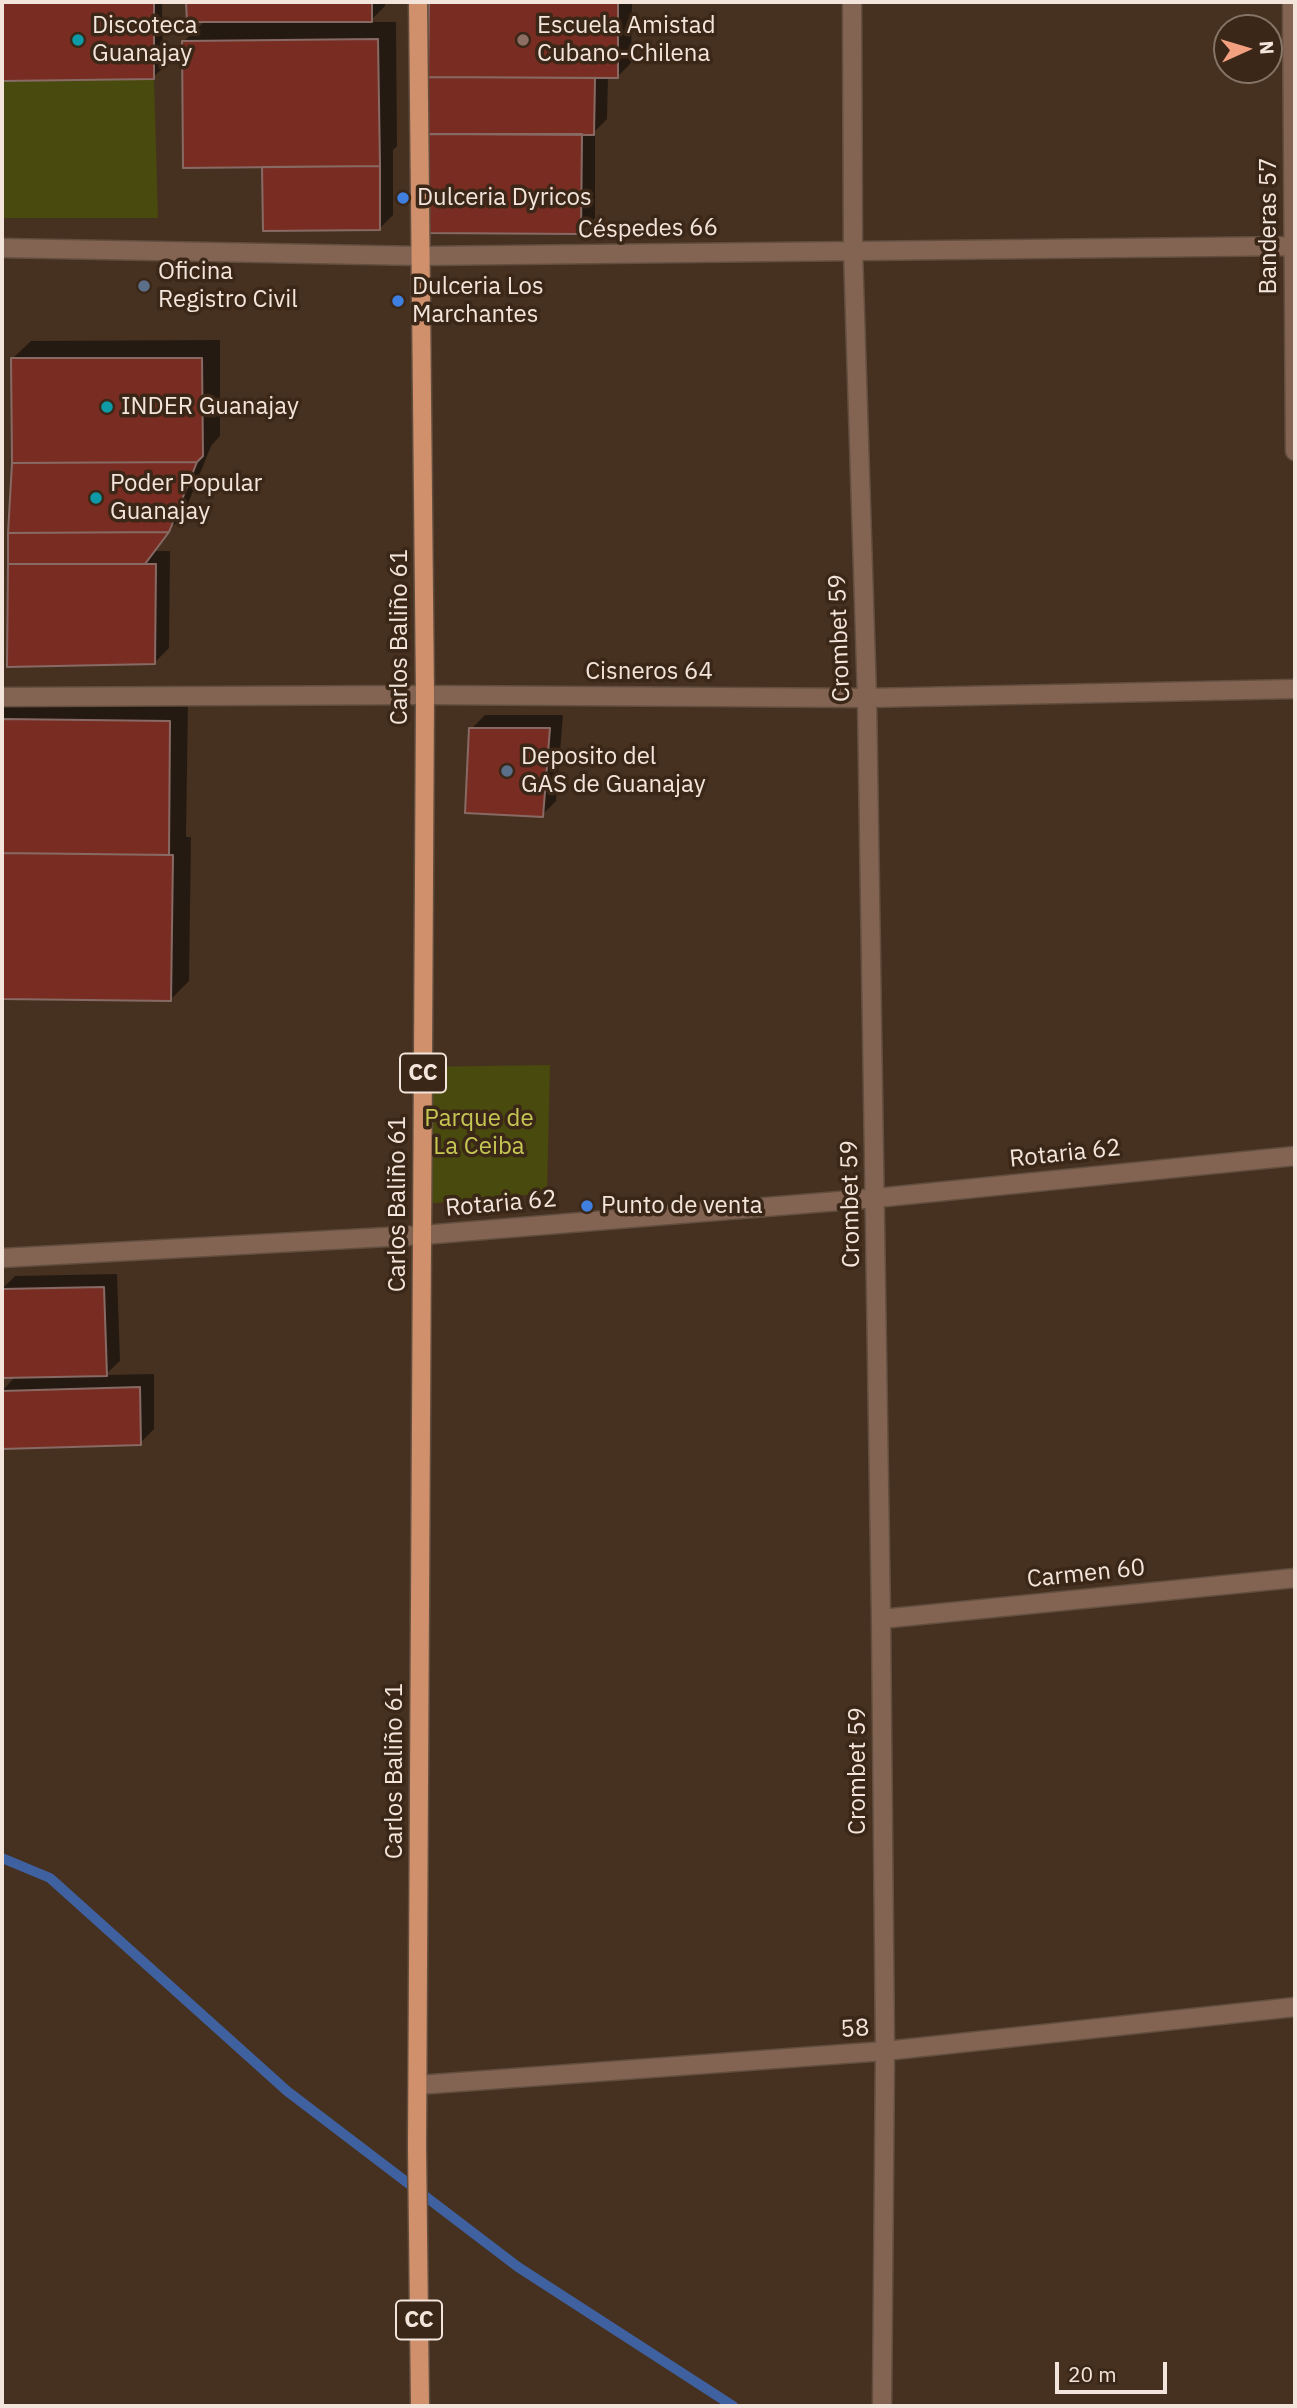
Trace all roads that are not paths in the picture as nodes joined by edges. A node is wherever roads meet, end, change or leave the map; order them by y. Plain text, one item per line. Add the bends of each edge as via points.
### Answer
1 (418, 2) edge
2 (852, 2) edge
3 (1292, 2) edge
4 (1294, 246) edge
5 (2, 248) edge
6 (853, 251) junction
7 (420, 256) junction
8 (1295, 451) edge
9 (1295, 689) edge
10 (425, 695) junction
11 (2, 697) edge
12 (867, 698) junction
13 (1295, 1156) edge
14 (876, 1198) junction
15 (423, 1235) junction
16 (2, 1258) edge
17 (1295, 1578) edge
18 (881, 1619) junction
19 (1295, 2007) edge
20 (885, 2051) junction
21 (418, 2085) junction
22 (420, 2406) edge
23 (881, 2406) edge

1 - 7 main road, Carlos Baliño 61 / CC
2 - 6 street, Crombet 59
3 - 4 street, Banderas 57
4 - 6 street, Céspedes 66
4 - 8 street, Banderas 57
5 - 7 street, Céspedes 66
6 - 7 street, Céspedes 66
6 - 12 street, Crombet 59
7 - 10 main road, Carlos Baliño 61 / CC
9 - 12 street, Cisneros 64
10 - 11 street, Cisneros 64
10 - 12 street, Cisneros 64
10 - 15 main road, Carlos Baliño 61 / CC
12 - 14 street, Crombet 59
13 - 14 street, Rotaria 62
14 - 15 street, Rotaria 62
14 - 18 street, Crombet 59
15 - 16 street, Rotaria 62
15 - 21 main road, Carlos Baliño 61 / CC
17 - 18 street, Carmen 60
18 - 20 street, Crombet 59
19 - 20 street, 58
20 - 21 street, 58
20 - 23 street, Crombet 59
21 - 22 main road, Carlos Baliño 61 / CC

